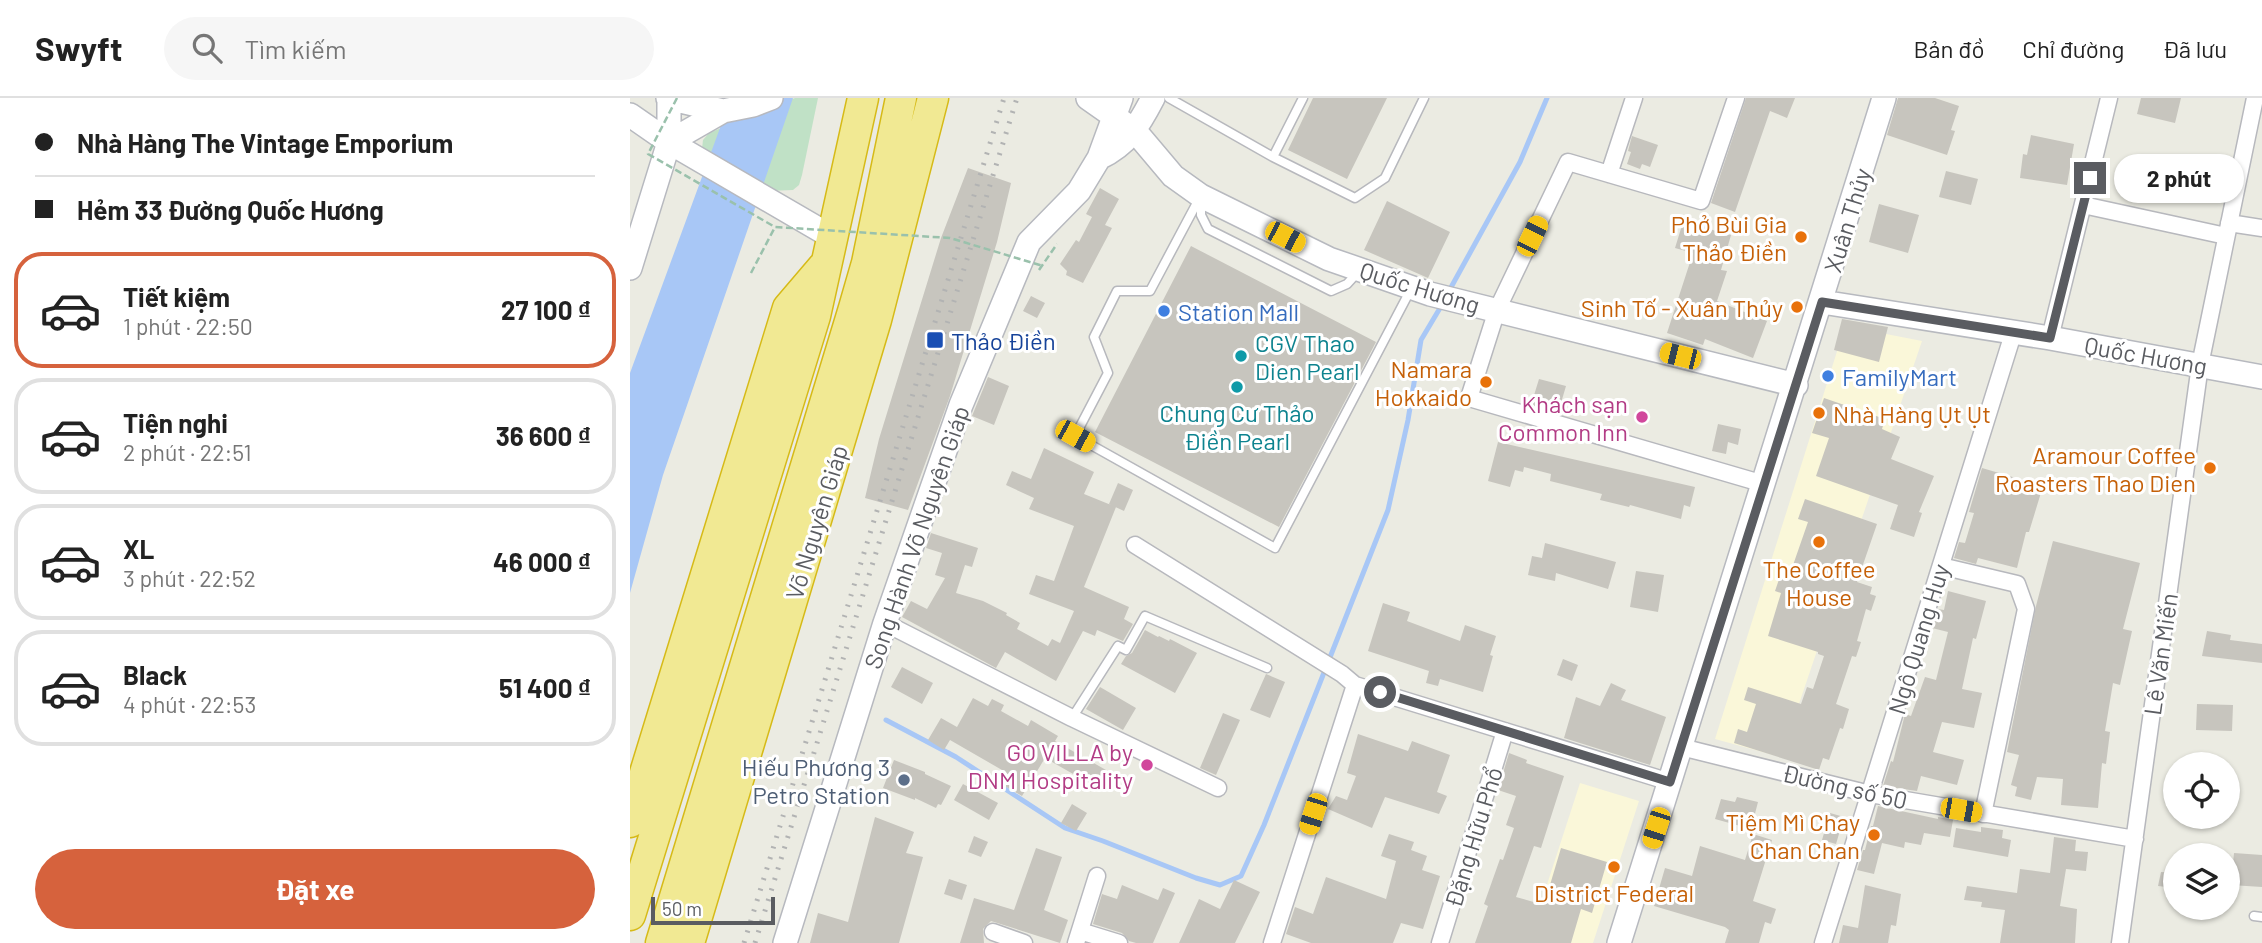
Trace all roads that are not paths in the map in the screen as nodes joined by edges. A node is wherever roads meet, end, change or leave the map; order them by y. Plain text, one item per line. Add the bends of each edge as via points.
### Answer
1 (671, 98) edge
2 (771, 98) edge
3 (863, 98) edge
4 (933, 98) edge
5 (1088, 98) edge
6 (1153, 98) edge
7 (1169, 98) edge
8 (1303, 98) edge
9 (1424, 98) edge
10 (1634, 98) edge
11 (1736, 98) edge
12 (1884, 98) edge
13 (2109, 98) edge
14 (2255, 98) edge
15 (908, 101) edge
16 (1117, 107) edge
17 (723, 111) junction
18 (630, 115) edge
19 (1135, 131) junction
20 (668, 142) junction
21 (1273, 157) junction
22 (1099, 158) junction
23 (1609, 174) junction
24 (1200, 196) junction
25 (2083, 205) junction
26 (2262, 228) edge
27 (2228, 230) junction
28 (830, 249) junction
29 (630, 268) edge
30 (1421, 291) junction
31 (1822, 302) junction
32 (1497, 310) junction
33 (2013, 334) junction
34 (2050, 338) junction
35 (2200, 365) junction
36 (2262, 377) edge
37 (1796, 385) junction
38 (1764, 484) junction
39 (1135, 545) dead end
40 (1941, 566) junction
41 (885, 623) junction
42 (1267, 668) dead end
43 (1348, 680) junction
44 (1072, 718) junction
45 (1506, 731) junction
46 (1681, 747) junction
47 (1670, 782) junction
48 (1218, 788) dead end
49 (1870, 794) junction
50 (1983, 814) junction
51 (630, 822) edge
52 (2135, 839) junction
53 (1097, 876) dead end
54 (630, 915) edge
55 (993, 932) dead end
56 (1078, 937) edge
57 (661, 943) edge
58 (689, 943) edge
59 (785, 943) edge
60 (1024, 943) edge
61 (1119, 943) edge
62 (1272, 943) edge
63 (1440, 943) edge
64 (1619, 943) edge
65 (1823, 943) edge
66 (2120, 943) edge

1 - 17 street
1 - 20 street
2 - 17 street
3 - 28 highway
4 - 58 highway, Võ Nguyên Giáp via 876,320
5 - 16 street, Quốc Hương
6 - 19 street, Song Hành Võ Nguyên Giáp
7 - 21 lane
8 - 21 lane
9 - 21 lane via 1385,178 1355,198
10 - 23 street
11 - 23 street via 1700,201
12 - 31 street, Xuân Thủy
13 - 25 street
14 - 27 street, Lê Văn Miến
15 - 57 highway, Võ Nguyên Giáp via 854,308
16 - 19 street, Quốc Hương
16 - 22 street, Song Hành Võ Nguyên Giáp
17 - 20 street
18 - 20 street
19 - 22 street, Song Hành Võ Nguyên Giáp
19 - 24 street, Quốc Hương via 1173,176
20 - 28 street via 762,198
20 - 29 street
22 - 41 street, Song Hành Võ Nguyên Giáp via 1079,191 1029,242 961,405
23 - 32 street via 1568,162
24 - 30 street, Quốc Hương via 1329,259
24 - 30 lane via 1150,290 1117,291 1094,337 1108,373 1075,436 1275,548
25 - 27 street
25 - 34 street
26 - 27 street
27 - 35 street, Lê Văn Miến
28 - 51 highway via 789,308
28 - 54 highway via 815,316
30 - 32 street, Quốc Hương
31 - 33 street, Quốc Hương
31 - 37 street, Xuân Thủy
32 - 37 street, Quốc Hương
32 - 38 street via 1469,398
33 - 34 street, Quốc Hương
33 - 40 street, Ngô Quang Huy
34 - 35 street, Quốc Hương
35 - 36 street, Quốc Hương
35 - 52 street, Lê Văn Miến
37 - 38 street, Xuân Thủy
38 - 46 street, Xuân Thủy
39 - 43 street
40 - 49 street, Ngô Quang Huy
40 - 50 street via 2017,584 2026,609
41 - 44 street
41 - 59 street, Song Hành Võ Nguyên Giáp
42 - 44 lane via 1145,616 1126,650 1118,646
43 - 45 street
43 - 62 street
44 - 48 street
45 - 47 street
45 - 63 street, Đặng Hữu Phổ
46 - 47 street, Xuân Thủy
46 - 49 street, Đường số 50
47 - 64 street, Xuân Thủy
49 - 50 street, Đường số 50
49 - 65 street, Ngô Quang Huy
50 - 52 street, Đường số 50
52 - 66 street, Lê Văn Miến
53 - 56 street
55 - 60 street
56 - 61 street

